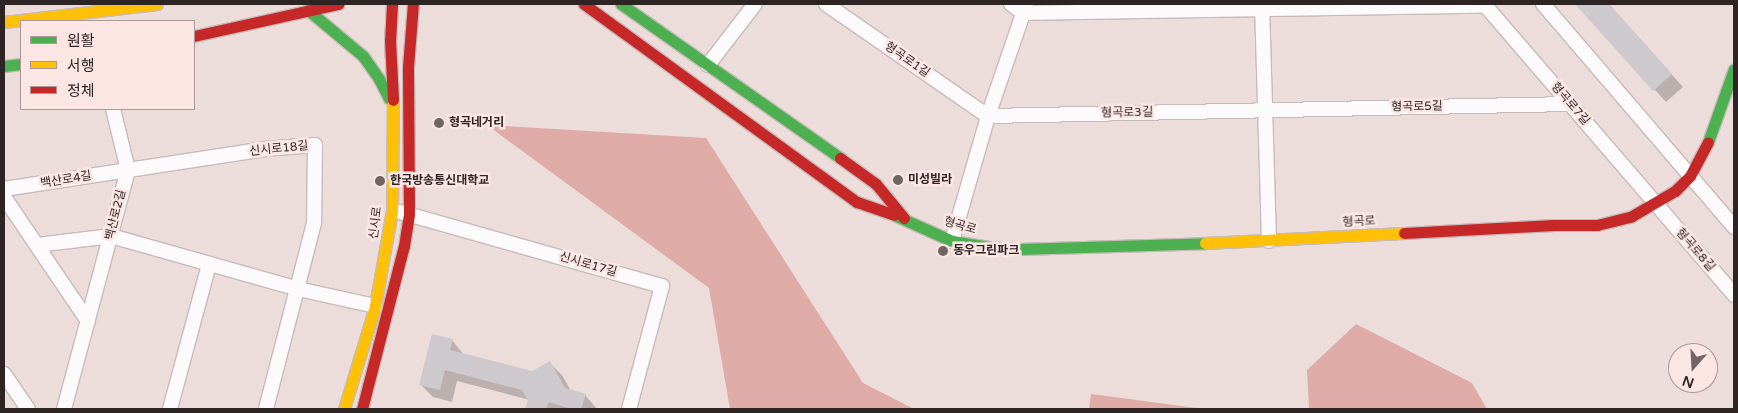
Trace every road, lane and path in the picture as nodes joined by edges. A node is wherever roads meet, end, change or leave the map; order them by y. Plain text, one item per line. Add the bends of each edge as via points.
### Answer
1 (158, 4) edge
2 (338, 4) edge
3 (392, 4) edge
4 (413, 4) edge
5 (584, 4) edge
6 (621, 4) edge
7 (756, 4) edge
8 (826, 4) edge
9 (1011, 4) edge
10 (1543, 4) edge
11 (1485, 5) edge
12 (1262, 6) edge
13 (1025, 8) edge
14 (308, 10) junction
15 (20, 20) edge
16 (21, 20) edge
17 (4, 22) edge
18 (195, 36) edge
19 (20, 64) edge
20 (708, 65) junction
21 (4, 66) edge
22 (1734, 74) edge
23 (1570, 104) junction
24 (393, 108) junction
25 (113, 110) edge
26 (1265, 110) junction
27 (988, 116) junction
28 (128, 170) junction
29 (1690, 176) junction
30 (4, 189) edge
31 (4, 197) edge
32 (1656, 204) junction
33 (392, 211) junction
34 (409, 214) junction
35 (906, 219) junction
36 (1734, 227) edge
37 (111, 236) junction
38 (952, 241) junction
39 (1269, 241) junction
40 (37, 245) junction
41 (209, 264) junction
42 (298, 289) junction
43 (1734, 295) edge
44 (375, 306) junction
45 (88, 321) junction
46 (4, 374) edge
47 (28, 409) edge
48 (64, 409) edge
49 (170, 409) edge
50 (266, 409) edge
51 (344, 409) edge
52 (362, 409) edge
53 (629, 409) edge

1 - 16 street
2 - 14 street
3 - 24 street, 신시로
4 - 34 street via 408,66
5 - 35 street, 형곡로 via 857,202
6 - 20 street, 형곡로
7 - 20 street
8 - 27 street, 형곡로1길
9 - 13 street
10 - 29 street
11 - 12 street
11 - 23 street, 형곡로7길
12 - 13 street
12 - 26 street
13 - 27 street
14 - 18 street
14 - 24 street via 363,56
15 - 17 street
19 - 21 street
20 - 35 street, 형곡로 via 876,184
22 - 29 street, 형곡로 via 1707,144
23 - 26 street, 형곡로5길
23 - 32 street, 형곡로7길
24 - 33 street, 신시로
25 - 28 street, 백산로2길
26 - 27 street, 형곡로3길
26 - 39 street
27 - 38 street
28 - 30 street, 백산로4길
28 - 37 street, 백산로2길
28 - 42 street, 신시로18길 via 264,149 315,145 314,223
29 - 32 street, 형곡로
29 - 36 street
31 - 40 street
32 - 39 street, 형곡로 via 1632,216 1597,225
32 - 43 street, 형곡로8길
33 - 34 street, 신시로17길
33 - 44 street, 신시로
34 - 52 street via 404,246
34 - 53 street, 신시로17길 via 662,286
35 - 38 street, 형곡로
37 - 40 street
37 - 41 street
37 - 45 street, 백산로2길
38 - 39 street, 형곡로 via 1019,249
40 - 45 street
41 - 42 street
41 - 49 street
42 - 44 street
42 - 50 street, 신시로18길
44 - 51 street, 신시로
45 - 48 street, 백산로2길
46 - 47 street

